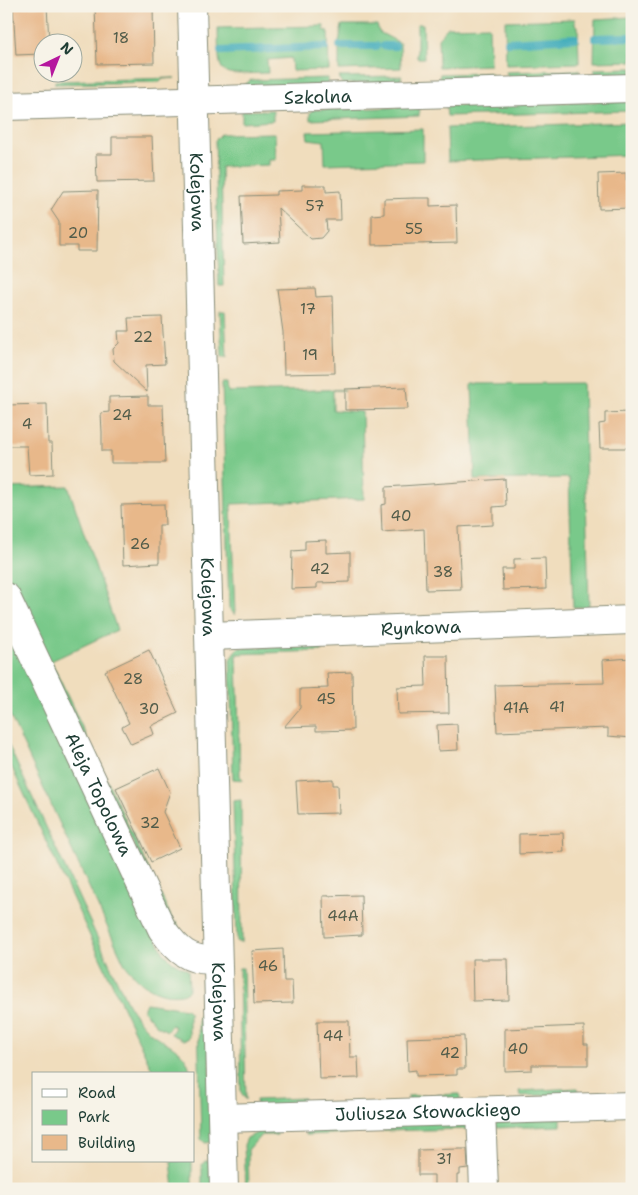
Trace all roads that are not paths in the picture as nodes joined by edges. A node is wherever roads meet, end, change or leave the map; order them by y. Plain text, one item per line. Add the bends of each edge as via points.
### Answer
1 (192, 6) edge
2 (632, 88) edge
3 (194, 102) junction
4 (6, 106) edge
5 (6, 597) edge
6 (632, 620) edge
7 (210, 636) junction
8 (217, 958) junction
9 (632, 1106) edge
10 (481, 1111) junction
11 (223, 1118) junction
12 (224, 1189) edge
13 (484, 1189) edge

1 - 3 street, Kolejowa
2 - 3 street, Szkolna
3 - 4 street, Szkolna
3 - 7 street, Kolejowa
5 - 8 street, Aleja Topolowa via 162,929 175,947 186,955 202,960
6 - 7 street, Rynkowa
7 - 8 street, Kolejowa
8 - 11 street, Kolejowa
9 - 10 street, Juliusza Słowackiego
10 - 11 street, Juliusza Słowackiego
10 - 13 street
11 - 12 street, Kolejowa

